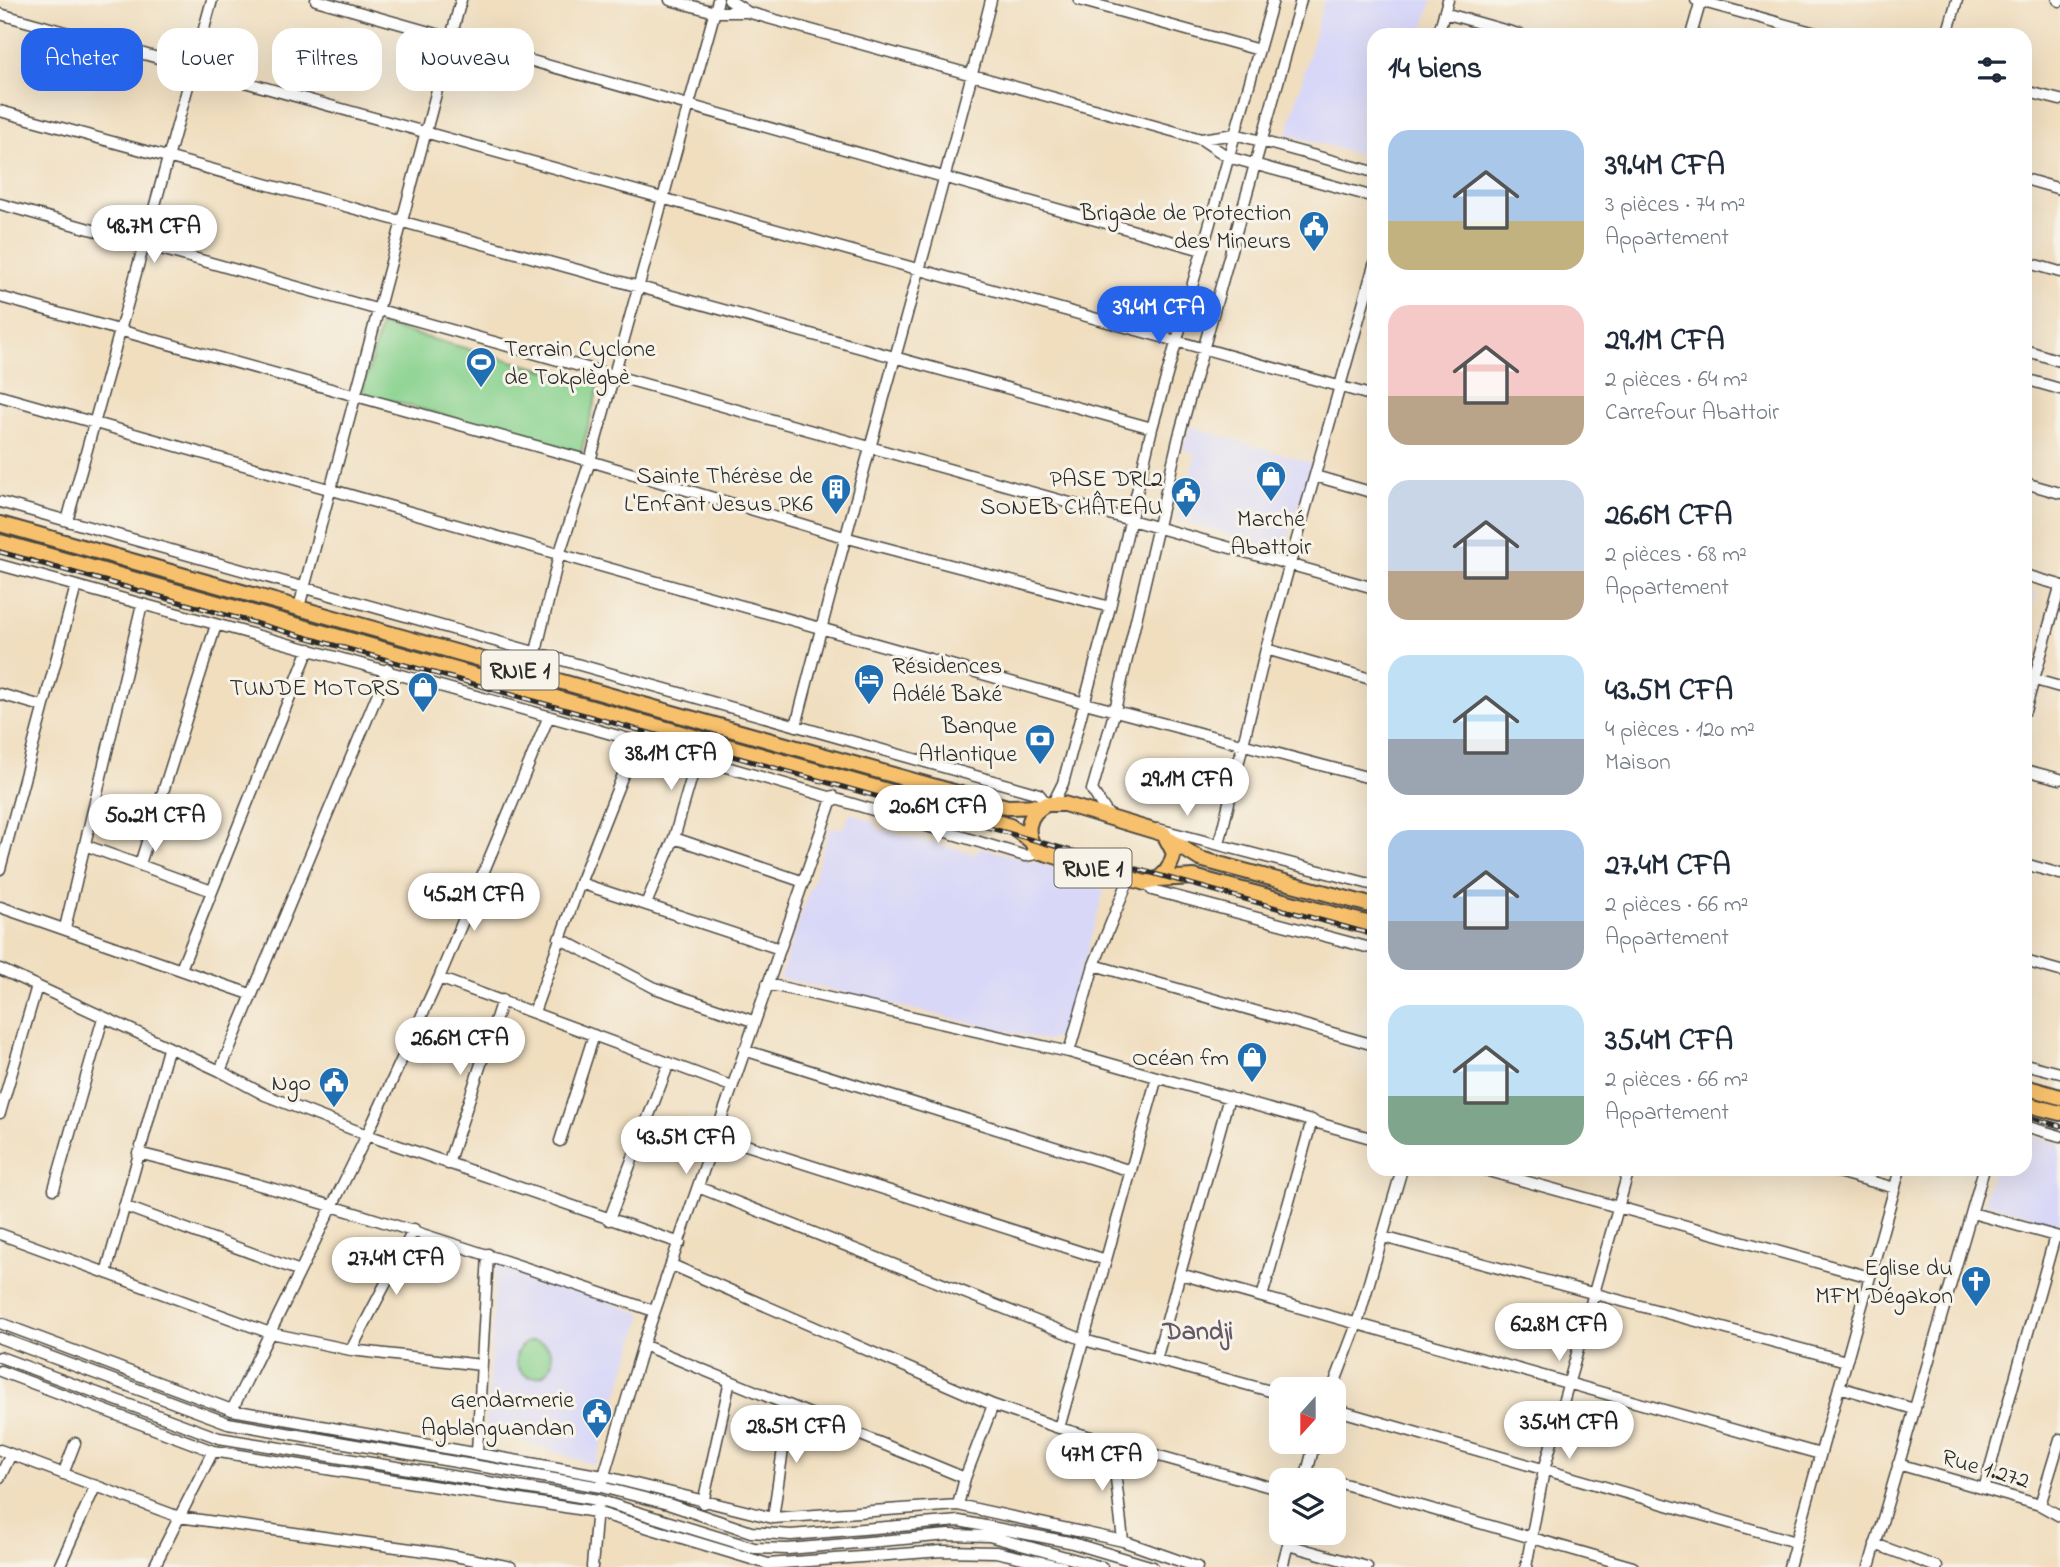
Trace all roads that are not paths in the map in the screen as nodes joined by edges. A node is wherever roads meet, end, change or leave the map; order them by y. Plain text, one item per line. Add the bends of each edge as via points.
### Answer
1 (212, 0) edge
2 (316, 0) edge
3 (461, 0) edge
4 (670, 0) edge
5 (718, 0) edge
6 (730, 0) edge
7 (991, 0) edge
8 (1079, 0) edge
9 (1273, 0) edge
10 (1301, 0) edge
11 (1448, 0) edge
12 (1699, 0) edge
13 (1957, 0) edge
14 (715, 12) junction
15 (747, 12) junction
16 (1444, 13) junction
17 (0, 14) edge
18 (204, 28) edge
19 (415, 28) edge
20 (454, 28) edge
21 (1440, 28) edge
22 (1497, 28) edge
23 (1693, 28) edge
24 (1798, 28) edge
25 (1949, 28) edge
26 (1259, 50) junction
27 (157, 57) edge
28 (534, 61) edge
29 (972, 76) junction
30 (258, 85) edge
31 (186, 91) edge
32 (436, 91) edge
33 (2032, 93) edge
34 (2060, 100) edge
35 (689, 105) junction
36 (0, 111) edge
37 (425, 132) junction
38 (1235, 134) junction
39 (1201, 139) junction
40 (1262, 141) junction
41 (168, 157) junction
42 (1228, 157) junction
43 (1255, 164) junction
44 (1367, 170) edge
45 (943, 176) junction
46 (2032, 181) edge
47 (2060, 189) edge
48 (1367, 195) edge
49 (663, 198) junction
50 (0, 204) edge
51 (402, 222) junction
52 (144, 244) junction
53 (1202, 250) junction
54 (2032, 264) edge
55 (918, 270) junction
56 (2060, 272) edge
57 (638, 287) junction
58 (0, 297) edge
59 (1367, 303) edge
60 (378, 309) junction
61 (120, 330) junction
62 (1177, 342) junction
63 (1204, 349) junction
64 (2032, 353) edge
65 (897, 359) junction
66 (2060, 361) edge
67 (614, 375) junction
68 (2032, 381) edge
69 (1340, 387) junction
70 (2060, 389) edge
71 (1367, 394) edge
72 (0, 396) edge
73 (355, 396) junction
74 (94, 422) junction
75 (1152, 428) junction
76 (872, 447) junction
77 (590, 461) junction
78 (1314, 476) junction
79 (2032, 485) edge
80 (331, 488) junction
81 (1367, 492) edge
82 (2060, 493) edge
83 (0, 502) edge
84 (1130, 520) junction
85 (66, 521) junction
86 (0, 524) edge
87 (1158, 526) junction
88 (844, 537) junction
89 (0, 542) edge
90 (559, 555) junction
91 (1290, 564) junction
92 (0, 565) edge
93 (2032, 577) edge
94 (1367, 585) edge
95 (76, 586) junction
96 (2060, 586) edge
97 (304, 587) junction
98 (142, 604) junction
99 (299, 607) junction
100 (1110, 607) junction
101 (293, 623) junction
102 (216, 625) junction
103 (821, 627) junction
104 (289, 643) junction
105 (309, 649) junction
106 (1266, 649) junction
107 (536, 652) junction
108 (388, 669) junction
109 (2032, 669) edge
110 (1367, 678) edge
111 (2032, 679) edge
112 (2060, 687) edge
113 (0, 694) edge
114 (1085, 703) junction
115 (43, 706) junction
116 (1115, 710) junction
117 (549, 716) junction
118 (796, 726) junction
119 (636, 742) junction
120 (1244, 743) junction
121 (697, 759) junction
122 (2032, 772) edge
123 (1367, 777) edge
124 (2060, 779) edge
125 (833, 796) junction
126 (1048, 804) junction
127 (1109, 816) junction
128 (1151, 829) junction
129 (674, 838) junction
130 (1030, 840) junction
131 (1170, 840) junction
132 (1219, 844) junction
133 (87, 846) junction
134 (1042, 853) junction
135 (140, 864) junction
136 (2032, 866) edge
137 (0, 869) edge
138 (2060, 874) edge
139 (1129, 879) junction
140 (1151, 881) junction
141 (804, 882) junction
142 (580, 883) junction
143 (1367, 883) edge
144 (212, 891) junction
145 (646, 904) junction
146 (1367, 904) edge
147 (0, 907) edge
148 (1367, 923) edge
149 (65, 928) junction
150 (559, 938) junction
151 (1367, 947) edge
152 (780, 949) junction
153 (2032, 963) edge
154 (1094, 965) junction
155 (181, 969) junction
156 (0, 970) edge
157 (2060, 971) edge
158 (439, 978) junction
159 (767, 984) junction
160 (37, 986) junction
161 (250, 994) junction
162 (502, 1000) junction
163 (534, 1012) junction
164 (103, 1018) junction
165 (753, 1021) junction
166 (594, 1035) junction
167 (1367, 1043) edge
168 (167, 1049) junction
169 (744, 1050) junction
170 (1069, 1052) junction
171 (669, 1063) junction
172 (2032, 1067) edge
173 (220, 1071) junction
174 (2060, 1073) edge
175 (1157, 1077) junction
176 (731, 1086) junction
177 (2032, 1089) edge
178 (1229, 1097) junction
179 (2060, 1097) edge
180 (2032, 1106) edge
181 (0, 1114) edge
182 (2060, 1114) edge
183 (1312, 1120) junction
184 (2032, 1128) edge
185 (367, 1135) junction
186 (715, 1135) junction
187 (2060, 1136) edge
188 (1367, 1137) edge
189 (560, 1141) dead end
190 (138, 1153) junction
191 (448, 1164) junction
192 (1131, 1171) junction
193 (1400, 1176) edge
194 (1507, 1176) edge
195 (1627, 1176) edge
196 (1852, 1176) edge
197 (1898, 1176) edge
198 (1982, 1176) edge
199 (698, 1187) junction
200 (1895, 1188) junction
201 (54, 1189) dead end
202 (333, 1205) junction
203 (124, 1206) junction
204 (1619, 1206) junction
205 (1972, 1213) junction
206 (609, 1220) junction
207 (414, 1229) junction
208 (0, 1234) edge
209 (2058, 1236) edge
210 (1383, 1237) junction
211 (680, 1243) junction
212 (488, 1254) junction
213 (1106, 1260) junction
214 (673, 1265) junction
215 (300, 1271) junction
216 (106, 1273) junction
217 (1180, 1274) junction
218 (1870, 1277) junction
219 (1595, 1292) junction
220 (1262, 1297) junction
221 (654, 1311) junction
222 (0, 1323) edge
223 (1357, 1324) junction
224 (270, 1333) junction
225 (0, 1338) edge
226 (1084, 1340) junction
227 (643, 1345) junction
228 (351, 1350) junction
229 (0, 1357) edge
230 (1156, 1360) junction
231 (1846, 1361) junction
232 (481, 1365) junction
233 (0, 1371) edge
234 (1337, 1377) edge
235 (730, 1381) junction
236 (1569, 1383) junction
237 (1839, 1387) junction
238 (1269, 1391) edge
239 (992, 1405) junction
240 (136, 1408) junction
241 (789, 1408) junction
242 (1914, 1409) junction
243 (232, 1410) junction
244 (1346, 1412) edge
245 (131, 1422) junction
246 (1059, 1428) junction
247 (2060, 1439) edge
248 (75, 1443) dead end
249 (1112, 1443) junction
250 (0, 1450) edge
251 (213, 1451) junction
252 (477, 1452) junction
253 (11, 1454) junction
254 (1820, 1454) junction
255 (1898, 1464) junction
256 (1544, 1470) junction
257 (63, 1474) junction
258 (0, 1477) edge
259 (965, 1478) junction
260 (602, 1481) junction
261 (1346, 1485) edge
262 (95, 1487) junction
263 (1269, 1487) edge
264 (1984, 1489) junction
265 (598, 1500) junction
266 (703, 1503) junction
267 (958, 1505) junction
268 (2040, 1505) junction
269 (596, 1512) junction
270 (2060, 1516) edge
271 (179, 1517) junction
272 (773, 1518) junction
273 (1531, 1539) junction
274 (1122, 1541) junction
275 (1796, 1542) junction
276 (1875, 1544) junction
277 (1288, 1545) joint
278 (899, 1555) junction
279 (59, 1567) edge
280 (154, 1567) edge
281 (507, 1567) edge
282 (592, 1567) edge
283 (898, 1567) edge
284 (1063, 1567) edge
285 (1102, 1567) edge
286 (1153, 1567) edge
287 (1197, 1567) edge
288 (1282, 1567) edge
289 (1367, 1567) edge
290 (1526, 1567) edge
291 (1633, 1567) edge
292 (1788, 1567) edge
293 (1869, 1567) edge
294 (1937, 1567) edge

1 - 18 street
2 - 19 street
3 - 20 street
4 - 14 street
5 - 14 street
6 - 15 street
7 - 29 street
8 - 26 street
9 - 26 street
10 - 40 street
11 - 16 street
12 - 23 street
12 - 24 street
13 - 25 street
14 - 15 street
14 - 35 street
15 - 29 street
16 - 21 street
16 - 22 street
17 - 27 street
26 - 38 street
28 - 35 street
29 - 39 street
29 - 45 street
30 - 37 street
31 - 41 street
32 - 37 street
33 - 34 street
35 - 45 street
35 - 49 street
36 - 41 street
37 - 49 street
37 - 51 street
38 - 39 street
38 - 40 street
38 - 42 street
39 - 42 street
40 - 43 street
40 - 44 street
41 - 51 street
41 - 52 street
42 - 43 street
42 - 53 street
43 - 48 street
43 - 63 street
45 - 53 street
45 - 55 street
46 - 47 street
49 - 55 street
49 - 57 street
50 - 52 street
51 - 57 street
51 - 60 street
52 - 60 street
52 - 61 street
53 - 62 street
54 - 56 street
55 - 62 street
55 - 65 street
57 - 65 street
57 - 67 street
58 - 61 street
59 - 69 street
60 - 67 street
60 - 73 street
61 - 73 street
61 - 74 street
62 - 63 street
62 - 75 street
63 - 69 street
63 - 87 street
64 - 66 street
65 - 75 street
65 - 76 street
67 - 76 street
67 - 77 street
68 - 70 street
69 - 71 street
69 - 78 street
72 - 74 street
73 - 77 street
73 - 80 street
74 - 80 street
74 - 85 street
75 - 84 street
76 - 84 street
76 - 88 street
77 - 88 street
77 - 90 street
78 - 81 street
78 - 91 street
79 - 82 street
80 - 90 street
80 - 97 street
83 - 85 street
84 - 87 street
84 - 100 street
85 - 97 street
86 - 99 highway, RNIE 1
87 - 91 street
87 - 116 street
88 - 100 street
88 - 103 street
89 - 101 highway, RNIE 1
90 - 103 street
90 - 107 street
91 - 94 street
91 - 106 street
92 - 95 street
93 - 96 street
95 - 98 street
95 - 115 street
96 - 109 street
97 - 99 street
97 - 107 street
98 - 102 street
98 - 133 street
99 - 126 highway, RNIE 1 via 1007,807
100 - 114 street
101 - 104 street
101 - 130 highway, RNIE 1 via 1001,822
102 - 104 street
102 - 135 street
103 - 114 street
103 - 118 street
104 - 105 street
105 - 108 street
105 - 144 street
106 - 110 street
106 - 120 street
107 - 118 street
108 - 117 street
108 - 161 street
111 - 112 street
113 - 115 street
114 - 116 street
114 - 126 street via 1063,783
115 - 137 street
116 - 120 street
116 - 127 street via 1092,790
117 - 119 street
117 - 158 street
118 - 126 street via 1039,794
119 - 121 street
119 - 142 street
120 - 123 street
120 - 132 street
121 - 125 street
121 - 129 street
122 - 124 street
125 - 134 street via 1025,856
125 - 141 street
126 - 127 highway, RNIE 1
126 - 130 highway, RNIE 1 via 1030,820
127 - 128 highway, RNIE 1
128 - 131 highway, RNIE 1
128 - 132 street
129 - 141 street
129 - 145 street
130 - 134 highway, RNIE 1
131 - 140 highway, RNIE 1 via 1171,864
131 - 146 highway, RNIE 1 via 1200,859
132 - 143 street
133 - 135 street
133 - 149 street
134 - 139 highway, RNIE 1
135 - 144 street
136 - 138 street
139 - 140 highway, RNIE 1
139 - 154 street
140 - 148 highway, RNIE 1 via 1194,877
140 - 151 street via 1152,890
141 - 152 street
142 - 145 street
142 - 150 street
144 - 155 street
145 - 152 street
147 - 149 street
149 - 155 street
150 - 163 street
150 - 165 street via 655,988
152 - 159 street
153 - 157 street
154 - 167 street
154 - 170 street
155 - 161 street
156 - 160 street
158 - 162 street
158 - 185 street
159 - 165 street
159 - 170 street
160 - 164 street
160 - 181 street
161 - 173 street
162 - 163 street
162 - 191 street
163 - 166 street
164 - 168 street
164 - 201 street
165 - 169 street
166 - 171 street
166 - 189 street
168 - 173 street
168 - 190 street
169 - 176 street
169 - 192 street
170 - 175 street
171 - 176 street
171 - 206 street
172 - 174 street
173 - 185 street via 265,1096
175 - 178 street
175 - 192 street
176 - 186 street
177 - 179 highway
178 - 183 street
178 - 217 street
180 - 182 highway
183 - 188 street
183 - 220 street
184 - 187 street
185 - 191 street
185 - 202 street
186 - 199 street
186 - 213 street
190 - 202 street
190 - 203 street
191 - 206 street
192 - 213 street
193 - 210 street
194 - 204 street
195 - 204 street
196 - 200 street
197 - 200 street
198 - 205 street
199 - 211 street
199 - 226 street
200 - 218 street
202 - 207 street
202 - 215 street
203 - 215 street
203 - 216 street
204 - 218 street
204 - 219 street
205 - 209 street
205 - 242 street
206 - 211 street
207 - 212 street
207 - 228 street
208 - 216 street
209 - 264 street
210 - 219 street
210 - 223 street
211 - 214 street
212 - 221 street
212 - 232 street
213 - 226 street
214 - 221 street
214 - 239 street
215 - 224 street
216 - 224 street
217 - 220 street
217 - 230 street
218 - 231 street
219 - 231 street
219 - 236 street
220 - 223 street
221 - 227 street
222 - 243 street
223 - 234 street
223 - 236 street
224 - 228 street
224 - 243 street
225 - 260 street via 228,1423
226 - 230 street
226 - 246 street
227 - 235 street
227 - 260 street
228 - 232 street
229 - 240 street
230 - 238 street
231 - 237 street
232 - 252 street
233 - 245 street
235 - 241 street
235 - 266 street
236 - 254 street
236 - 256 street
237 - 242 street
237 - 254 street
239 - 246 street
239 - 259 street
240 - 245 street
240 - 265 street via 219,1438
241 - 259 street
241 - 272 street
242 - 255 street
243 - 252 street
244 - 256 street
245 - 251 street
246 - 249 street
247 - 268 street
248 - 257 street
249 - 263 street
249 - 274 street
250 - 253 street
251 - 269 street
251 - 271 street
252 - 260 street
253 - 257 street
253 - 258 street
254 - 275 street
255 - 264 street, Rue 1.272
255 - 276 street
256 - 273 street
256 - 275 street
257 - 262 street
259 - 267 street
260 - 265 street
260 - 266 street
260 - 286 street via 751,1532 791,1535 959,1521 1069,1542
261 - 273 street
262 - 271 street
262 - 279 street
264 - 268 street, Rue 1.272
265 - 269 street
265 - 285 street via 754,1548 989,1536
266 - 272 street
267 - 272 street
267 - 274 street
268 - 270 street, Rue 1.272
269 - 278 street via 768,1564
269 - 282 street
271 - 280 street
271 - 281 street via 440,1553
273 - 290 street
273 - 291 street
274 - 287 street
275 - 292 street
276 - 293 street
276 - 294 street
277 - 288 street
277 - 289 street
278 - 283 street
278 - 284 street via 996,1552

